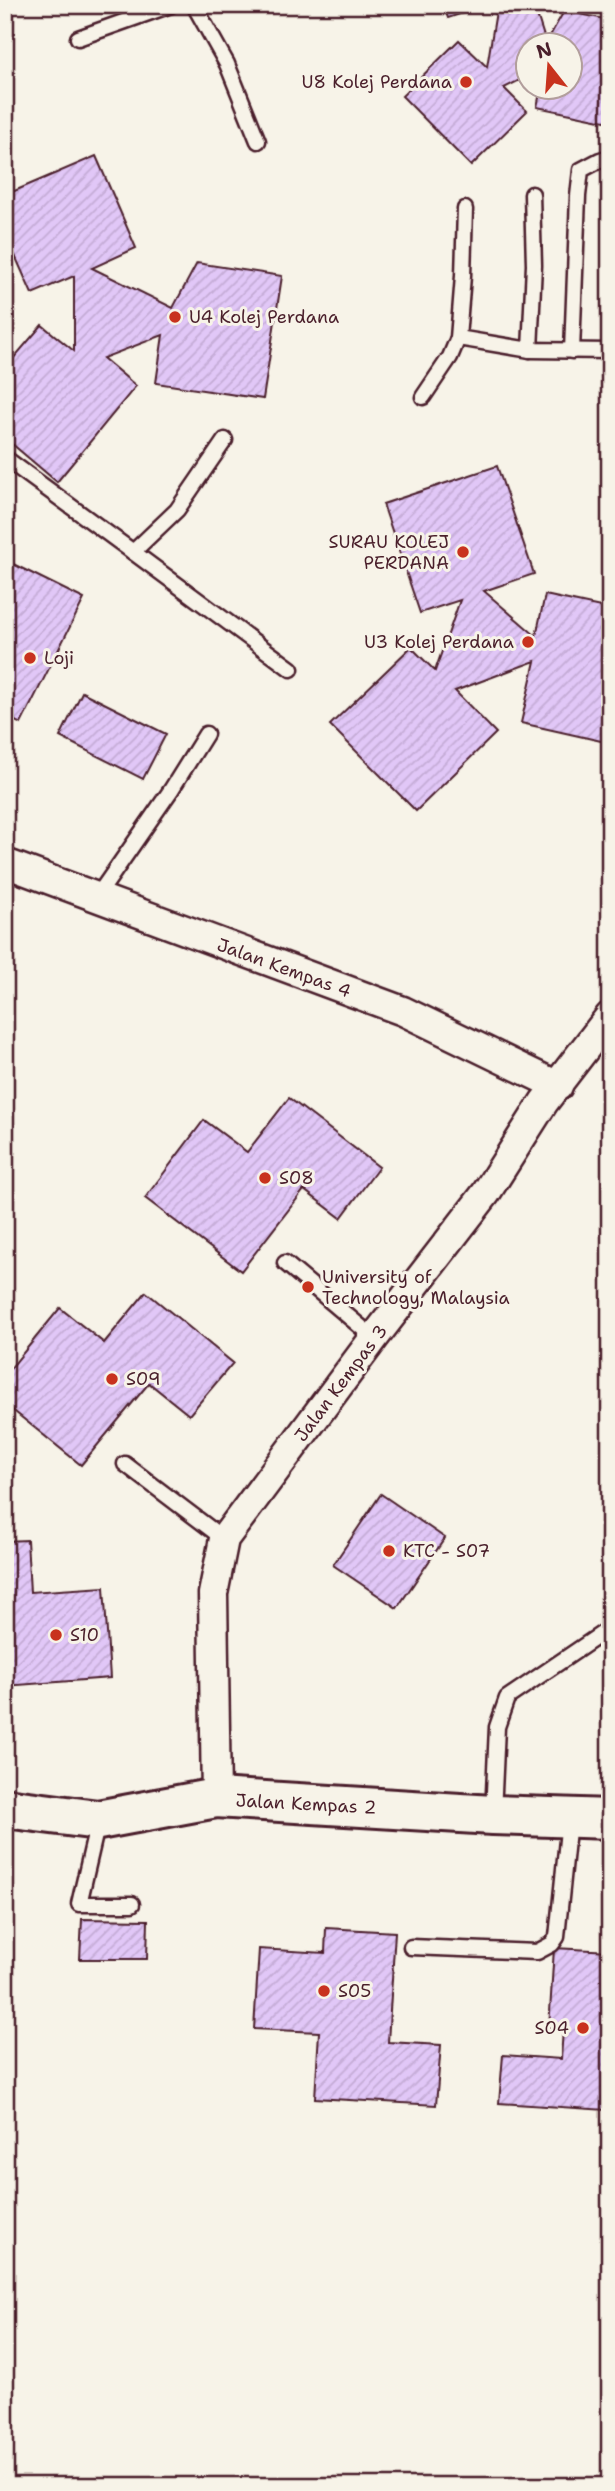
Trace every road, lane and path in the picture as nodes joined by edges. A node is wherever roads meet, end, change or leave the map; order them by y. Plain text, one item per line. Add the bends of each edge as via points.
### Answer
1 (171, 5) edge
2 (194, 5) edge
3 (78, 38) dead end
4 (258, 141) dead end
5 (610, 157) edge
6 (532, 194) dead end
7 (465, 209) dead end
8 (457, 338) junction
9 (530, 350) junction
10 (572, 351) junction
11 (610, 351) edge
12 (423, 397) dead end
13 (225, 439) dead end
14 (5, 458) edge
15 (133, 552) junction
16 (291, 669) dead end
17 (206, 734) dead end
18 (5, 863) edge
19 (96, 898) junction
20 (610, 1016) edge
21 (558, 1086) junction
22 (285, 1263) dead end
23 (374, 1338) junction
24 (125, 1464) dead end
25 (224, 1539) junction
26 (610, 1628) edge
27 (216, 1798) junction
28 (5, 1808) edge
29 (493, 1815) junction
30 (569, 1818) junction
31 (610, 1819) edge
32 (98, 1821) junction
33 (132, 1904) dead end
34 (411, 1947) dead end

1 - 3 lane
2 - 4 lane via 226,64
5 - 10 lane via 581,170
6 - 9 lane
7 - 8 lane
8 - 9 lane
8 - 12 lane
9 - 10 lane
10 - 11 lane
13 - 15 lane via 177,510
14 - 15 lane
15 - 16 lane
17 - 19 lane
18 - 19 street, Jalan Kempas 4
19 - 21 street, Jalan Kempas 4 via 403,1011
20 - 21 street, Jalan Kempas 3
21 - 23 street, Jalan Kempas 3 via 486,1193
22 - 23 lane
23 - 25 street, Jalan Kempas 3
24 - 25 lane
25 - 27 street, Jalan Kempas 3 via 213,1594
26 - 29 lane via 507,1698 497,1727
27 - 29 street, Jalan Kempas 2
27 - 32 street, Jalan Kempas 2
28 - 32 street, Jalan Kempas 2
29 - 30 street, Jalan Kempas 2
30 - 31 street, Jalan Kempas 2
30 - 34 lane via 557,1937 552,1944 537,1952
32 - 33 lane via 79,1904

